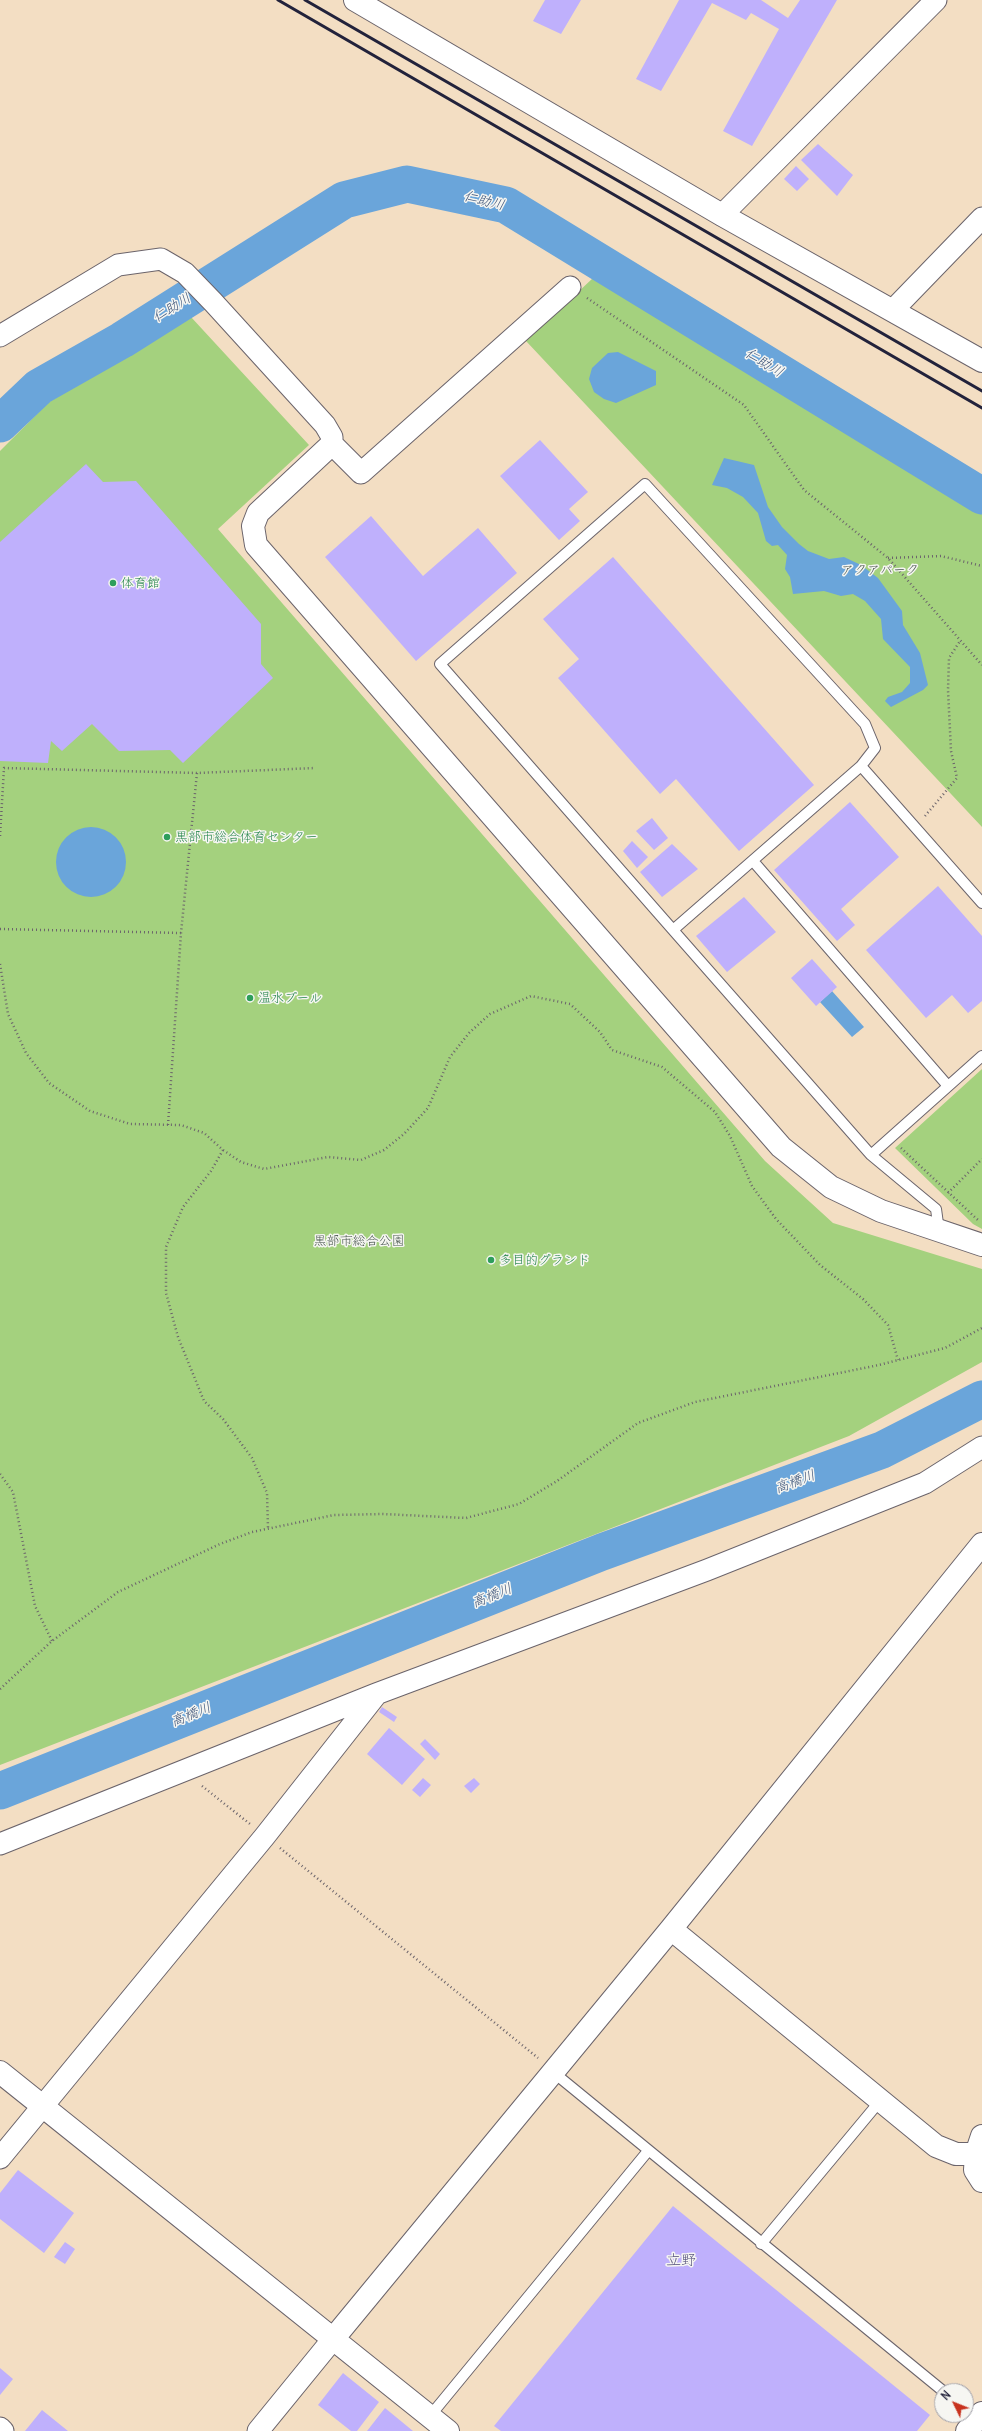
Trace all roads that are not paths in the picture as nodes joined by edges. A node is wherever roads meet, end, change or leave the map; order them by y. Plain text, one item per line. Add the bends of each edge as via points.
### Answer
1 (355, 0) edge
2 (936, 0) edge
3 (722, 215) junction
4 (982, 218) edge
5 (570, 287) road end
6 (893, 310) junction
7 (0, 336) edge
8 (982, 361) edge
9 (332, 444) junction
10 (862, 766) junction
11 (753, 861) junction
12 (982, 903) edge
13 (673, 930) junction
14 (982, 1056) edge
15 (948, 1086) junction
16 (871, 1155) junction
17 (939, 1231) junction
18 (982, 1245) edge
19 (982, 1447) edge
20 (982, 1544) edge
21 (376, 1694) junction
22 (0, 1844) edge
23 (671, 1929) junction
24 (0, 2072) edge
25 (553, 2072) junction
26 (880, 2101) junction
27 (42, 2106) junction
28 (979, 2145) edge
29 (648, 2151) junction
30 (0, 2158) edge
31 (982, 2181) edge
32 (760, 2244) junction
33 (333, 2339) junction
34 (934, 2384) edge
35 (978, 2412) edge
36 (430, 2416) junction
37 (0, 2428) edge
38 (3, 2431) edge
39 (258, 2431) edge
40 (448, 2431) edge
41 (967, 2431) edge

1 - 3 street
2 - 3 street
3 - 6 street
4 - 6 street
5 - 9 street via 361,473
6 - 8 street
7 - 9 street via 118,265 161,258 185,273 213,302 325,425 332,437
9 - 17 street via 258,513 253,526 256,545 781,1147 831,1187 882,1212
10 - 11 lane
10 - 12 lane
10 - 13 lane via 875,748 865,724 646,484 440,664
11 - 13 lane
11 - 15 lane
13 - 16 lane
14 - 15 lane
15 - 16 lane
16 - 17 lane via 936,1209
17 - 18 street
19 - 21 street via 925,1483 707,1570
20 - 23 street
21 - 22 street
21 - 27 street via 265,1836
23 - 25 street
23 - 26 street
24 - 27 street
25 - 29 lane
25 - 33 street
26 - 28 street via 936,2146 956,2154
26 - 32 lane
27 - 30 street
27 - 33 street
28 - 31 street via 975,2170
29 - 32 lane
29 - 36 lane
32 - 34 lane
33 - 36 street
33 - 39 street
35 - 41 street
36 - 40 street
37 - 38 street

